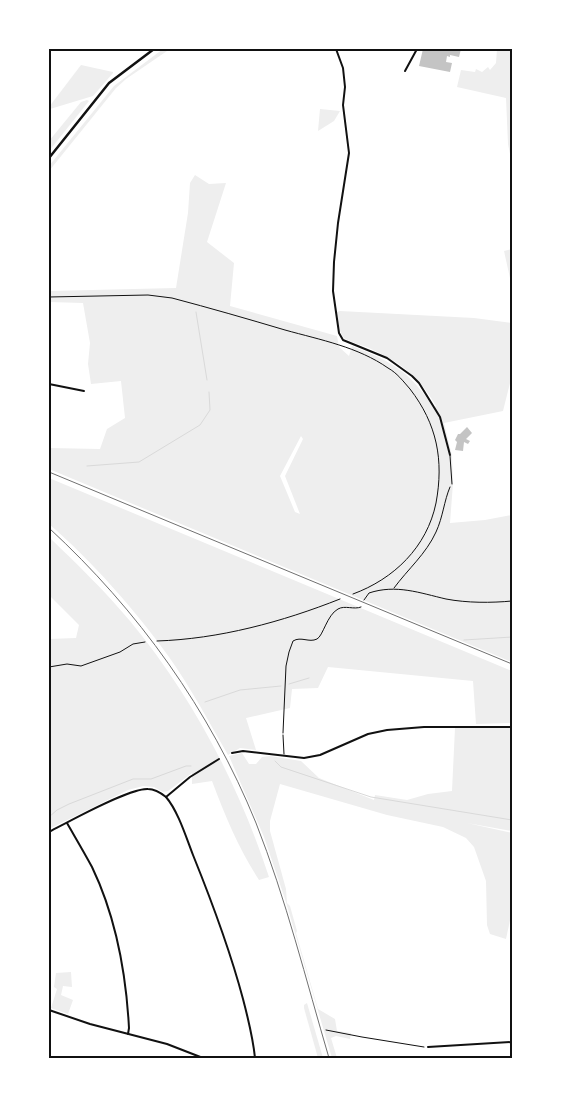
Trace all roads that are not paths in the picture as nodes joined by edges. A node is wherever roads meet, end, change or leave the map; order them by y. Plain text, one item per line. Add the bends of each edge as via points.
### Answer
1 (154, 49) edge
2 (336, 49) edge
3 (416, 49) edge
4 (405, 71) dead end
5 (49, 158) edge
6 (49, 384) edge
7 (84, 392) dead end
8 (450, 455) joint
9 (452, 484) road end
10 (512, 727) edge
11 (283, 735) road end
12 (232, 753) dead end
13 (284, 756) junction
14 (219, 759) dead end
15 (166, 796) junction
16 (68, 823) junction
17 (49, 832) edge
18 (49, 1010) edge
19 (128, 1034) junction
20 (512, 1042) edge
21 (428, 1047) road end
22 (204, 1058) edge
23 (256, 1058) edge

1 - 5 street via 109,83
2 - 8 street via 343,68 343,105 350,153 334,262 333,292 339,333 343,340 387,358 419,383 440,417
3 - 4 street
6 - 7 street
8 - 9 lane
10 - 13 street via 396,729 368,734 316,756
11 - 13 lane
12 - 13 street via 243,751
14 - 15 street
15 - 16 street via 152,789 134,791
15 - 23 street via 188,842 220,926 240,988
16 - 17 street
16 - 19 street via 92,868 113,925 126,983
18 - 19 street
19 - 22 street
20 - 21 street

